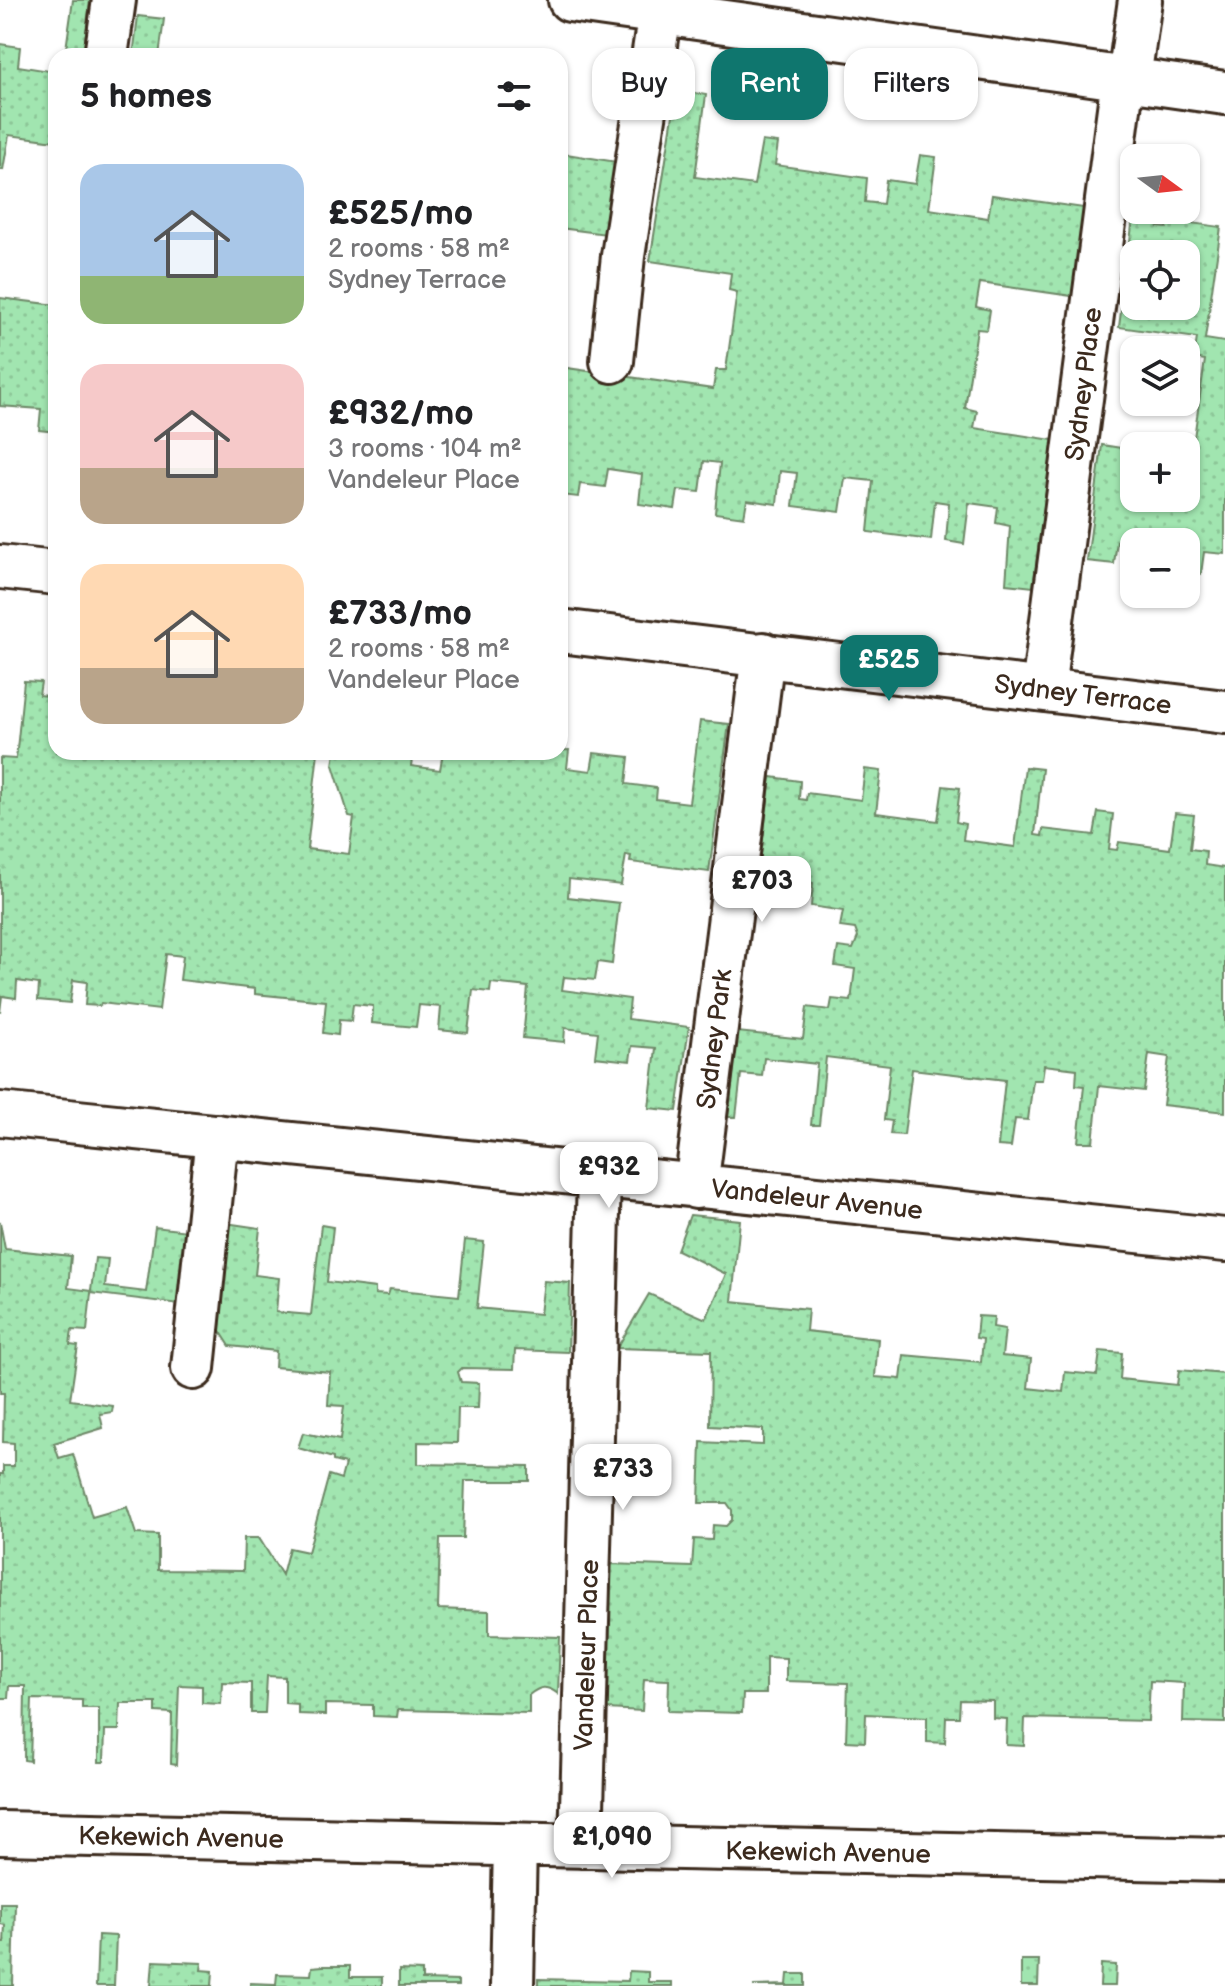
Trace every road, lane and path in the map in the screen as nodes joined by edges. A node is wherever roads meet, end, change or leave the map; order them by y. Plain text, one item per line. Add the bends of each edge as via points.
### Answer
1 (114, 0) edge
2 (570, 0) edge
3 (1140, 0) edge
4 (660, 12) junction
5 (107, 48) edge
6 (1126, 78) junction
7 (1225, 93) edge
8 (612, 361) dead end
9 (0, 567) edge
10 (48, 572) edge
11 (568, 632) edge
12 (763, 654) junction
13 (1043, 689) junction
14 (1225, 712) edge
15 (0, 1114) edge
16 (217, 1136) junction
17 (599, 1176) junction
18 (696, 1187) junction
19 (1225, 1240) edge
20 (193, 1368) dead end
21 (0, 1833) edge
22 (515, 1844) junction
23 (581, 1846) junction
24 (1225, 1860) edge
25 (512, 1986) edge

1 - 5 street
2 - 4 street
3 - 6 street, Sydney Place
4 - 6 street
4 - 8 street
6 - 7 street
6 - 13 street, Sydney Place
9 - 10 street
11 - 12 street, Sydney Terrace
12 - 13 street, Sydney Terrace
12 - 18 street, Sydney Park
13 - 14 street, Sydney Terrace
15 - 16 street, Vandeleur Avenue
16 - 17 street, Vandeleur Avenue
16 - 20 street
17 - 18 street, Vandeleur Avenue
17 - 23 street, Vandeleur Place
18 - 19 street, Vandeleur Avenue
21 - 22 street, Kekewich Avenue
22 - 23 street, Kekewich Avenue
22 - 25 street
23 - 24 street, Kekewich Avenue

